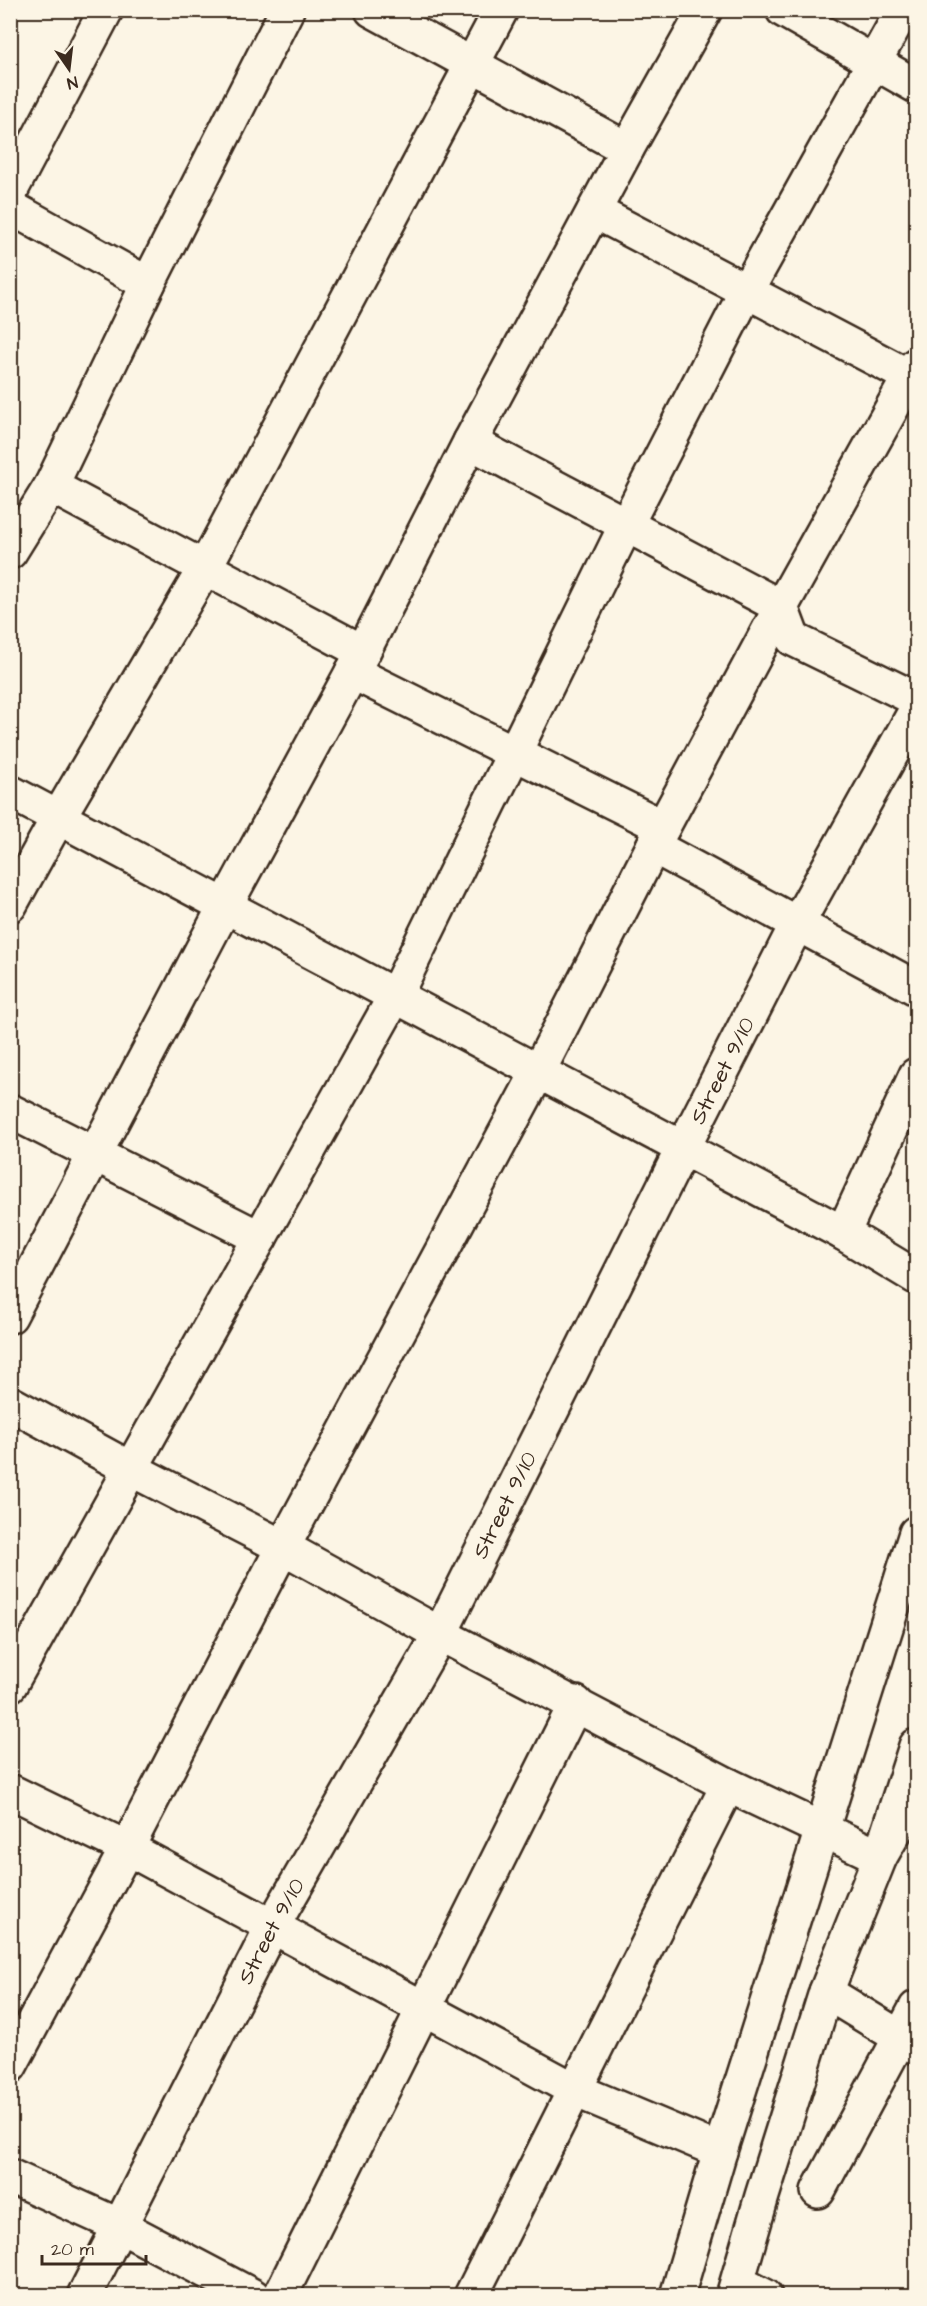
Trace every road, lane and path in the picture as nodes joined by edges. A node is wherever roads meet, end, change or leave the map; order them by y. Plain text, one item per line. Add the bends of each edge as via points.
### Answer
1 (106, 10) edge
2 (287, 10) edge
3 (372, 10) edge
4 (501, 10) edge
5 (705, 10) edge
6 (783, 10) edge
7 (903, 10) edge
8 (874, 62) junction
9 (471, 65) junction
10 (916, 86) edge
11 (627, 149) junction
12 (10, 192) edge
13 (10, 207) edge
14 (594, 211) junction
15 (148, 284) junction
16 (747, 290) junction
17 (914, 374) edge
18 (470, 442) junction
19 (51, 486) junction
20 (626, 525) junction
21 (10, 552) edge
22 (204, 567) junction
23 (781, 607) junction
24 (357, 662) junction
25 (916, 699) edge
26 (916, 710) edge
27 (515, 753) junction
28 (10, 792) edge
29 (58, 818) junction
30 (658, 836) junction
31 (10, 905) edge
32 (225, 906) junction
33 (797, 924) junction
34 (916, 988) edge
35 (394, 996) junction
36 (538, 1072) junction
37 (916, 1075) edge
38 (10, 1111) edge
39 (683, 1148) junction
40 (95, 1154) junction
41 (843, 1233) junction
42 (260, 1238) junction
43 (916, 1277) edge
44 (10, 1316) edge
45 (10, 1403) edge
46 (131, 1469) junction
47 (916, 1533) edge
48 (282, 1547) junction
49 (440, 1634) junction
50 (10, 1685) edge
51 (576, 1703) junction
52 (916, 1746) edge
53 (728, 1785) junction
54 (10, 1791) edge
55 (916, 1795) edge
56 (822, 1830) junction
57 (127, 1848) junction
58 (880, 1857) junction
59 (272, 1927) junction
60 (826, 1992) junction
61 (424, 2008) junction
62 (916, 2008) edge
63 (908, 2043) edge
64 (10, 2066) edge
65 (575, 2090) junction
66 (720, 2151) junction
67 (10, 2176) edge
68 (818, 2191) dead end
69 (120, 2226) junction
70 (745, 2291) edge
71 (84, 2295) edge
72 (253, 2295) edge
73 (280, 2295) edge
74 (471, 2295) edge
75 (677, 2295) edge

1 - 12 street
2 - 15 street
3 - 9 street
4 - 9 street
5 - 11 street
6 - 8 street
7 - 8 street
8 - 10 street
8 - 16 street
9 - 11 street
9 - 22 street
11 - 14 street
13 - 15 street
14 - 16 street
14 - 18 street
15 - 19 street
16 - 17 street
16 - 20 street
17 - 23 street
18 - 20 street
18 - 24 street
19 - 21 street
19 - 22 street
20 - 23 street
20 - 27 street
22 - 24 street
22 - 29 street
23 - 25 street via 793,639
23 - 30 street
24 - 27 street
24 - 32 street
26 - 33 street, Street 9/10
27 - 30 street
27 - 35 street
28 - 29 street
29 - 31 street
29 - 32 street
30 - 33 street
30 - 36 street
32 - 35 street
32 - 40 street
33 - 34 street
33 - 39 street, Street 9/10
35 - 36 street
35 - 42 street
36 - 39 street
36 - 48 street
37 - 41 street
38 - 40 street
39 - 41 street
39 - 49 street, Street 9/10
40 - 42 street
40 - 44 street
41 - 43 street
42 - 46 street
45 - 46 street
46 - 48 street
46 - 50 street
47 - 56 street
48 - 49 street
48 - 57 street
49 - 51 street
49 - 59 street, Street 9/10
51 - 53 street
51 - 61 street
52 - 58 street
53 - 56 street
53 - 65 street
54 - 57 street
55 - 58 street
56 - 58 street
56 - 66 street
57 - 59 street
57 - 64 street
58 - 60 street
59 - 61 street
59 - 69 street, Street 9/10
60 - 63 street
60 - 70 street via 762,2196
61 - 65 street
61 - 73 street
62 - 63 street
63 - 68 street
65 - 66 street
65 - 74 street
66 - 75 street
67 - 69 street
69 - 71 street, Street 9/10
69 - 72 street

